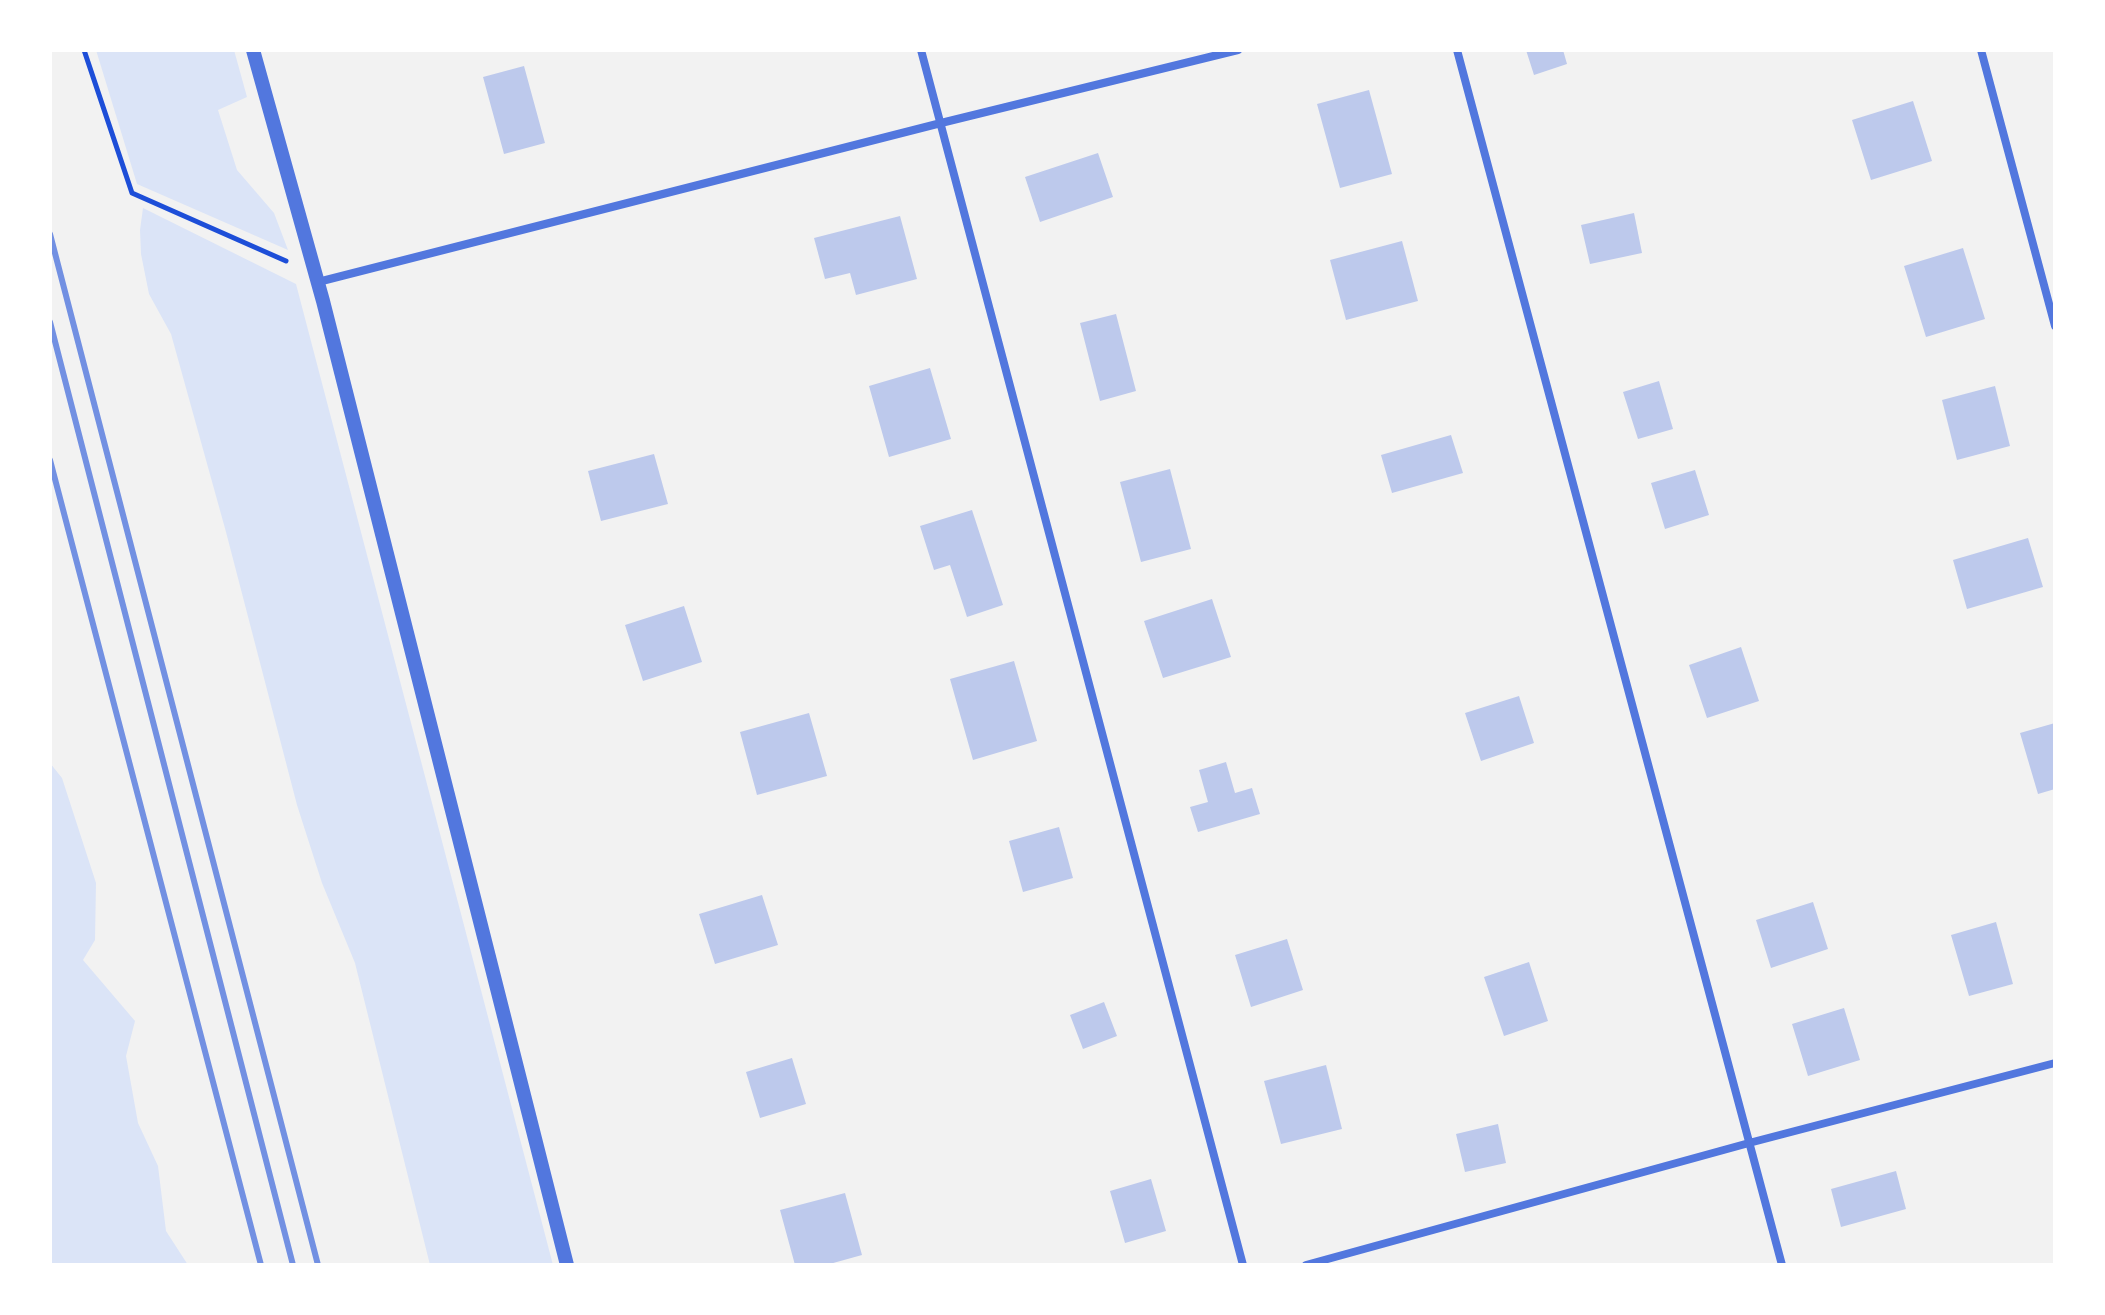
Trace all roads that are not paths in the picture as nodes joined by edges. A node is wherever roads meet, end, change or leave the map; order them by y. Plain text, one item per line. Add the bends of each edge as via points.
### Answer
1 (253, 50) edge
2 (921, 50) edge
3 (1238, 50) edge
4 (1457, 50) edge
5 (1981, 50) edge
6 (941, 123) junction
7 (318, 282) junction
8 (2055, 326) edge
9 (2055, 1063) edge
10 (1749, 1143) junction
11 (567, 1265) edge
12 (1243, 1265) edge
13 (1306, 1265) edge
14 (1782, 1265) edge

1 - 7 street
2 - 6 street
3 - 6 street
4 - 10 street
5 - 8 street
6 - 7 street
6 - 12 street
7 - 11 street
9 - 10 street
10 - 13 street
10 - 14 street

